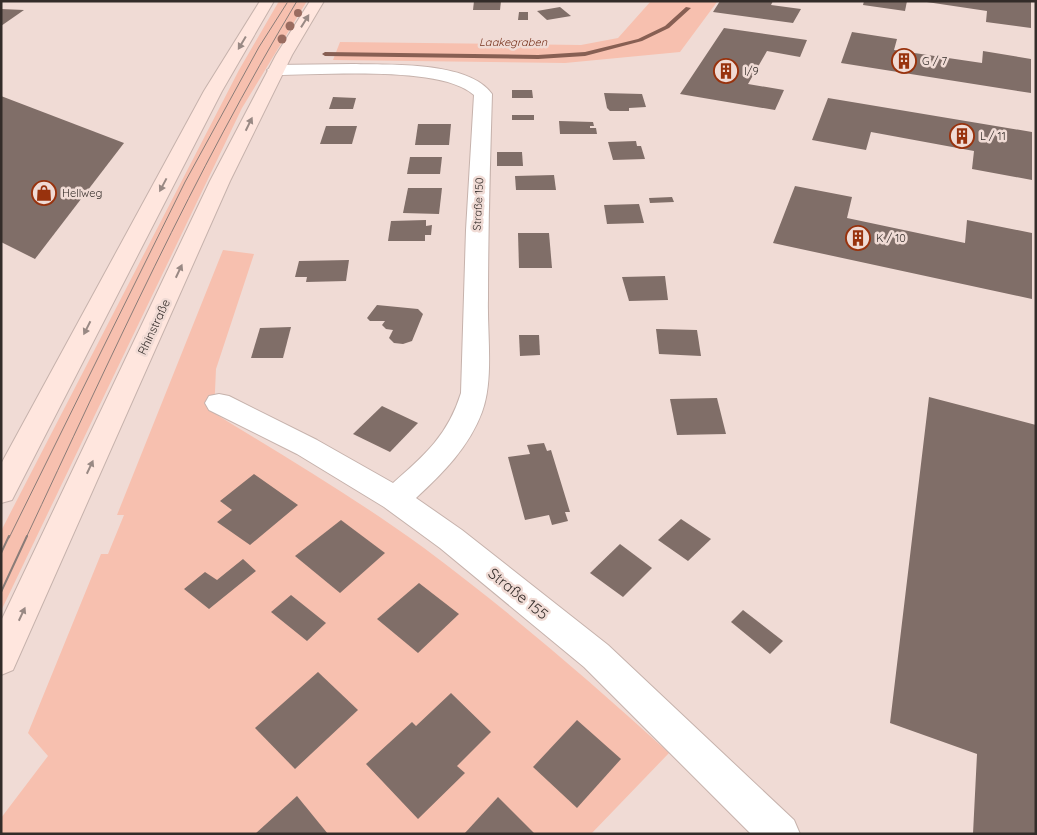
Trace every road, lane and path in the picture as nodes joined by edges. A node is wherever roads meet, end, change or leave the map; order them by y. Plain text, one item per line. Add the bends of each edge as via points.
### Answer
1 (267, 1) edge
2 (317, 1) edge
3 (275, 70) junction
4 (219, 403) dead end
5 (1, 492) edge
6 (395, 500) junction
7 (1, 659) edge
8 (780, 834) edge

1 -> 5 main road via 209,100
3 -> 2 main road, Rhinstraße
3 - 6 street, Straße 150 via 436,73 470,82 483,94 474,393 469,415 458,436 436,462
7 -> 3 main road, Rhinstraße via 220,181
4 - 6 street, Straße 155 via 306,447
6 - 8 street, Straße 155 via 451,539 596,656

